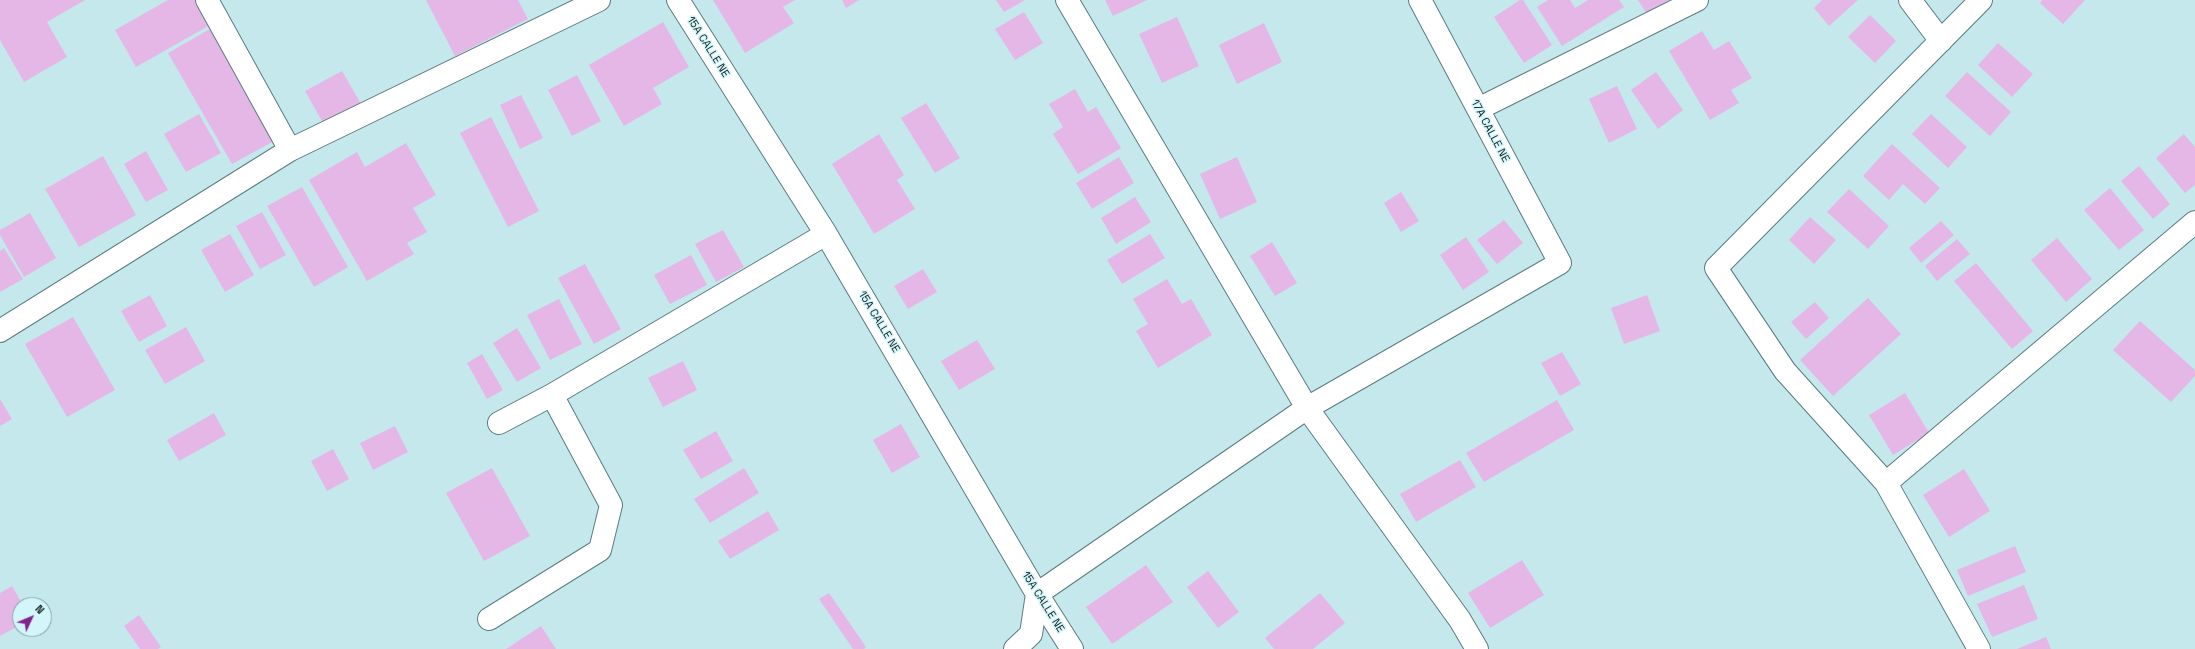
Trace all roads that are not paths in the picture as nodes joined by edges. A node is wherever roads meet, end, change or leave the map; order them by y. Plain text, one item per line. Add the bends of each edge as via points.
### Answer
1 (207, 0) edge
2 (599, 0) edge
3 (678, 0) edge
4 (1067, 0) edge
5 (1420, 0) edge
6 (1697, 0) edge
7 (1910, 0) edge
8 (1981, 0) edge
9 (1940, 40) junction
10 (1478, 109) junction
11 (290, 150) junction
12 (2195, 222) edge
13 (826, 234) junction
14 (0, 331) edge
15 (552, 395) junction
16 (1307, 408) junction
17 (499, 423) dead end
18 (1886, 483) junction
19 (1037, 594) junction
20 (489, 619) dead end
21 (1016, 649) edge
22 (1072, 649) edge
23 (1477, 649) edge
24 (1979, 649) edge

1 - 11 street
2 - 11 street
3 - 13 street, 15A CALLE NE
4 - 16 street
5 - 10 street, 17A CALLE NE
6 - 10 street
7 - 9 street
8 - 9 street
9 - 18 street via 1716,268 1785,371
10 - 16 street, 17A CALLE NE via 1560,263
11 - 14 street
12 - 18 street
13 - 15 street
13 - 19 street, 15A CALLE NE
15 - 17 street
15 - 20 street via 611,505 600,550
16 - 19 street
16 - 23 street via 1460,620
18 - 24 street
19 - 21 street via 1031,634
19 - 22 street, 15A CALLE NE

